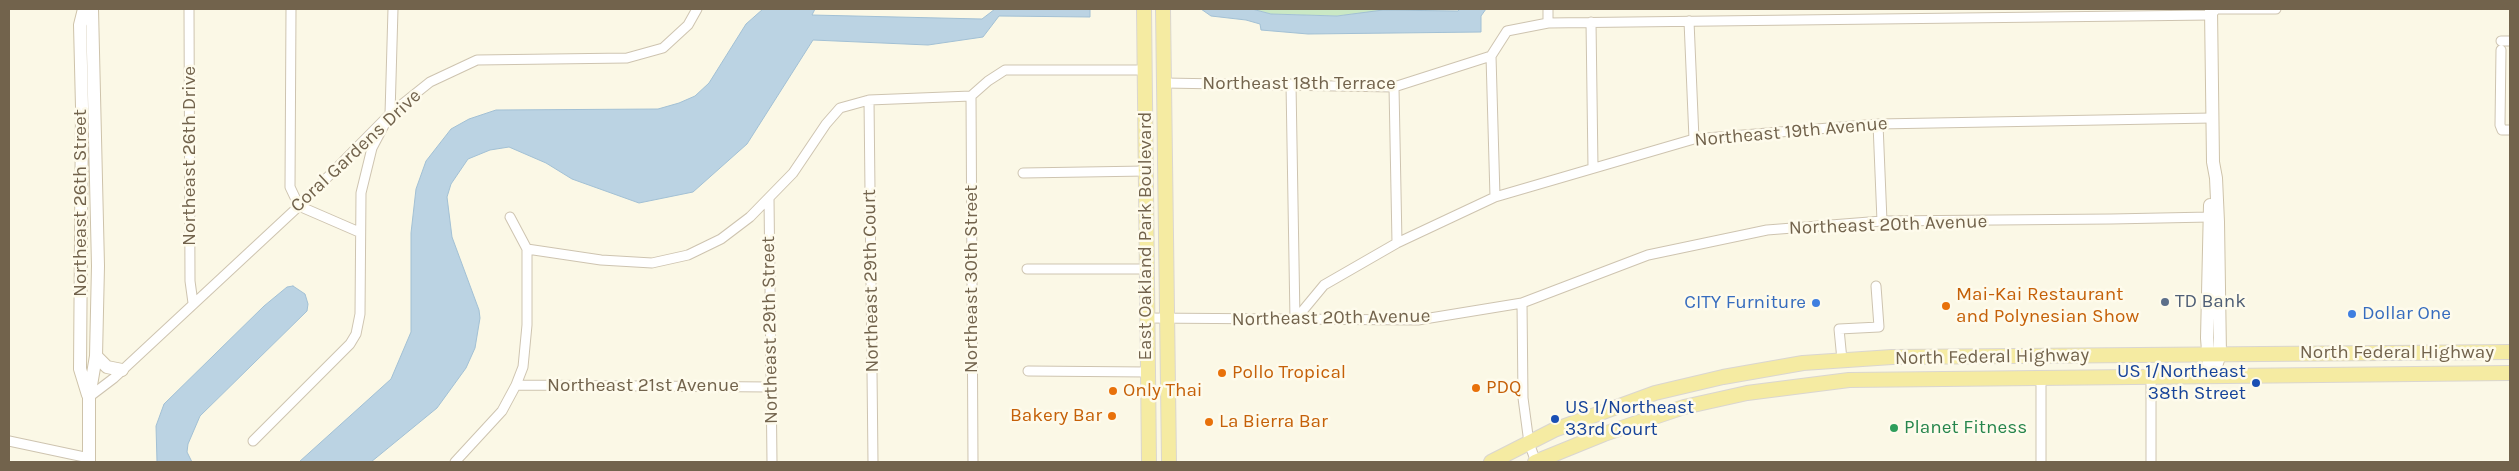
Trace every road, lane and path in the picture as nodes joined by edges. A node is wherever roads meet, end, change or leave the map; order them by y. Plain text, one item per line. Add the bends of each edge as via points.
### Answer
1 (84, 9) edge
2 (92, 9) edge
3 (189, 9) edge
4 (291, 9) edge
5 (393, 9) edge
6 (697, 9) edge
7 (1144, 9) edge
8 (1163, 9) edge
9 (1548, 9) edge
10 (1813, 9) edge
11 (2276, 9) edge
12 (2211, 12) edge
13 (1944, 13) edge
14 (2076, 13) edge
15 (1813, 19) junction
16 (1689, 21) junction
17 (1591, 22) junction
18 (1548, 23) junction
19 (2504, 44) edge
20 (1491, 56) junction
21 (1146, 70) junction
22 (1164, 83) junction
23 (1291, 84) junction
24 (1394, 87) junction
25 (971, 96) junction
26 (869, 100) junction
27 (390, 114) junction
28 (2212, 118) junction
29 (1878, 124) junction
30 (2506, 129) edge
31 (1694, 139) junction
32 (1593, 167) junction
33 (1146, 171) junction
34 (1023, 173) dead end
35 (1495, 197) junction
36 (769, 198) junction
37 (299, 206) junction
38 (2214, 213) junction
39 (510, 217) dead end
40 (1882, 221) junction
41 (359, 232) junction
42 (1397, 243) junction
43 (527, 249) junction
44 (1027, 269) dead end
45 (1147, 269) junction
46 (1876, 286) dead end
47 (192, 303) junction
48 (1522, 303) junction
49 (1147, 318) junction
50 (1167, 319) junction
51 (1295, 320) junction
52 (2488, 352) junction
53 (2510, 352) edge
54 (2214, 354) junction
55 (96, 356) junction
56 (2030, 356) junction
57 (2064, 356) junction
58 (1842, 360) junction
59 (122, 370) junction
60 (1028, 371) dead end
61 (1147, 372) junction
62 (2510, 373) edge
63 (2383, 374) junction
64 (2151, 376) junction
65 (2213, 376) junction
66 (2006, 377) junction
67 (2041, 377) junction
68 (1814, 383) junction
69 (516, 385) junction
70 (770, 387) junction
71 (89, 397) junction
72 (9, 441) edge
73 (254, 441) dead end
74 (1529, 443) junction
75 (89, 460) edge
76 (455, 462) edge
77 (772, 462) edge
78 (873, 462) edge
79 (973, 462) edge
80 (1149, 462) edge
81 (1169, 462) edge
82 (1491, 462) edge
83 (1535, 462) edge
84 (2041, 462) edge
85 (2151, 462) edge

1 - 71 street, Northeast 26th Street via 80,25 80,369
2 - 55 street, Northeast 26th Street via 98,266
3 - 47 street, Northeast 26th Drive
4 - 37 street via 290,187
5 - 27 street
6 - 27 street, Coral Gardens Drive via 688,24 663,48 627,58 476,60 430,82
7 - 21 main road, East Oakland Park Boulevard
8 - 22 main road, East Oakland Park Boulevard
9 - 18 street
10 - 15 street
11 - 12 street
12 - 14 street
12 - 28 street
13 - 14 street
13 - 15 street
15 - 16 street
16 - 17 street
16 - 31 street
17 - 18 street
17 - 32 street
18 - 20 street via 1507,30
19 - 30 street
20 - 24 street, Northeast 18th Terrace
20 - 35 street
21 - 22 main road
21 - 25 street via 1006,70
21 - 33 main road, East Oakland Park Boulevard
22 - 23 street, Northeast 18th Terrace
22 - 50 main road, East Oakland Park Boulevard
23 - 24 street, Northeast 18th Terrace
23 - 51 street
24 - 42 street
25 - 26 street
25 - 79 street, Northeast 30th Street
26 - 36 street via 840,108 793,172
26 - 78 street, Northeast 29th Court
27 - 37 street, Coral Gardens Drive
27 - 41 street via 368,162 361,194
28 - 29 street, Northeast 19th Avenue
28 - 38 street
29 - 31 street, Northeast 19th Avenue
29 - 40 street
31 - 32 street, Northeast 19th Avenue
32 - 35 street, Northeast 19th Avenue
33 - 34 street
33 - 45 main road, East Oakland Park Boulevard
35 - 42 street, Northeast 19th Avenue
36 - 43 street via 721,239 688,256 652,263 600,260
36 - 70 street, Northeast 29th Street
37 - 41 street
37 - 47 street, Coral Gardens Drive
38 - 40 street, Northeast 20th Avenue
38 - 54 street
39 - 43 street
40 - 48 street, Northeast 20th Avenue via 1766,230 1695,244 1648,255
41 - 73 street via 360,314 356,334 350,344
42 - 51 street, Northeast 19th Avenue via 1324,285
43 - 69 street via 527,326 523,367
44 - 45 street
45 - 49 main road, East Oakland Park Boulevard
46 - 58 street via 1879,327 1839,330
47 - 59 street, Coral Gardens Drive
48 - 51 street, Northeast 20th Avenue via 1418,320
48 - 74 street via 1523,398
49 - 50 street, Northeast 20th Avenue
49 - 61 main road, East Oakland Park Boulevard
50 - 51 street, Northeast 20th Avenue
50 - 81 main road, East Oakland Park Boulevard
52 - 53 main road, North Federal Highway
52 - 54 main road, North Federal Highway
52 - 63 main road via 2476,361 2395,362
54 - 57 main road, North Federal Highway
54 - 65 street via 2209,371
55 - 59 street via 107,368
55 - 71 street, Northeast 26th Street
56 - 57 main road, North Federal Highway
56 - 58 main road, North Federal Highway
56 - 66 main road via 2028,364
57 - 67 main road via 2050,365
58 - 68 main road via 1823,369
58 - 74 main road, North Federal Highway via 1761,370 1655,392
59 - 71 street, Coral Gardens Drive
60 - 61 street
61 - 80 main road, East Oakland Park Boulevard
62 - 63 main road, North Federal Highway
63 - 65 main road, North Federal Highway
64 - 65 main road, North Federal Highway
64 - 67 main road, North Federal Highway
64 - 85 street
66 - 67 main road, North Federal Highway
66 - 68 main road, North Federal Highway via 1880,378
67 - 84 street
68 - 83 main road, North Federal Highway via 1684,407
69 - 70 street, Northeast 21st Avenue
69 - 76 street via 502,411
70 - 77 street, Northeast 29th Street
71 - 75 street, Northeast 26th Street
72 - 75 street
74 - 82 main road, North Federal Highway
74 - 83 street

